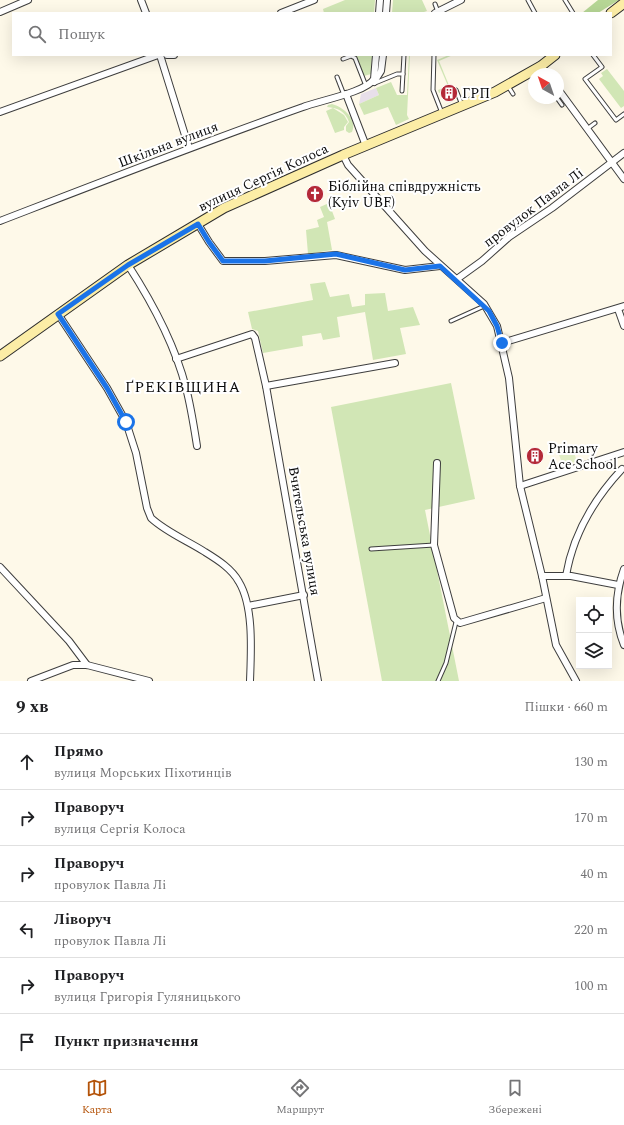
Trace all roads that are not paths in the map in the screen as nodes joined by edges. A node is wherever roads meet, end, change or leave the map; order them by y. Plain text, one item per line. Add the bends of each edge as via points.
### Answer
1 (28, 0) edge
2 (141, 0) edge
3 (314, 0) edge
4 (380, 0) edge
5 (387, 0) edge
6 (461, 0) edge
7 (528, 0) edge
8 (565, 0) edge
9 (620, 3) edge
10 (435, 4) dead end
11 (0, 12) edge
12 (146, 12) edge
13 (284, 12) edge
14 (379, 12) edge
15 (386, 12) edge
16 (437, 12) edge
17 (534, 12) edge
18 (571, 12) edge
19 (612, 12) edge
20 (156, 56) edge
21 (159, 56) edge
22 (376, 56) edge
23 (383, 56) edge
24 (404, 56) edge
25 (434, 56) edge
26 (554, 56) edge
27 (594, 56) edge
28 (343, 59) dead end
29 (545, 68) edge
30 (403, 74) junction
31 (337, 77) dead end
32 (528, 77) edge
33 (367, 86) junction
34 (508, 86) junction
35 (456, 90) dead end
36 (402, 91) dead end
37 (513, 94) dead end
38 (345, 95) junction
39 (564, 99) edge
40 (463, 107) junction
41 (0, 112) edge
42 (624, 114) edge
43 (443, 115) junction
44 (595, 123) dead end
45 (587, 129) junction
46 (366, 146) junction
47 (189, 148) junction
48 (624, 153) edge
49 (343, 155) junction
50 (611, 163) junction
51 (624, 179) edge
52 (0, 221) edge
53 (198, 224) junction
54 (128, 265) junction
55 (440, 266) junction
56 (457, 279) junction
57 (484, 304) junction
58 (621, 308) edge
59 (58, 314) junction
60 (451, 321) dead end
61 (624, 326) edge
62 (502, 343) junction
63 (0, 356) edge
64 (176, 359) junction
65 (395, 363) dead end
66 (266, 386) junction
67 (197, 446) dead end
68 (624, 452) edge
69 (437, 463) dead end
70 (622, 469) dead end
71 (520, 486) junction
72 (434, 545) junction
73 (371, 549) dead end
74 (0, 567) edge
75 (624, 569) edge
76 (542, 576) junction
77 (566, 576) junction
78 (618, 585) junction
79 (304, 595) junction
80 (546, 598) junction
81 (248, 606) junction
82 (456, 622) junction
83 (624, 645) edge
84 (87, 665) junction
85 (31, 681) edge
86 (149, 681) edge
87 (250, 681) edge
88 (318, 681) edge
89 (438, 681) edge
90 (576, 681) edge

1 - 11 street
2 - 12 street
3 - 13 street
4 - 14 street
5 - 15 street
6 - 16 street
7 - 17 lane
8 - 18 lane
9 - 19 street
10 - 16 lane
20 - 41 street
21 - 47 street
22 - 33 street via 374,79
23 - 33 street via 379,76
24 - 30 lane
25 - 43 lane via 433,90
26 - 29 street, вулиця Сергія Колоса
27 - 42 lane via 602,67 585,79 608,113 616,120
28 - 33 lane via 351,56 355,58
30 - 33 lane
30 - 36 lane
31 - 38 lane
32 - 34 street, вулиця Сергія Колоса
33 - 38 street, Шкільна вулиця
34 - 37 lane
34 - 40 street, вулиця Сергія Колоса
35 - 40 lane
38 - 46 street
38 - 47 street, Шкільна вулиця via 320,100
39 - 45 street
40 - 43 street, вулиця Сергія Колоса
43 - 46 street, вулиця Сергія Колоса
44 - 45 lane
45 - 50 street
46 - 49 street, вулиця Сергія Колоса
47 - 52 street, Шкільна вулиця
48 - 50 street, провулок Павла Лі
49 - 53 street, вулиця Сергія Колоса via 224,208
49 - 55 street via 348,165 379,201
50 - 51 street
50 - 56 street, провулок Павла Лі via 509,237
53 - 54 street, вулиця Сергія Колоса
53 - 55 street via 223,261 265,261 336,254 405,270
54 - 59 street, вулиця Сергія Колоса
54 - 64 street via 158,316
55 - 56 street
56 - 57 street
57 - 60 lane
57 - 62 street via 497,326
58 - 61 street
58 - 62 street
59 - 63 street, вулиця Сергія Колоса
59 - 81 street via 104,382 126,422 151,518 232,572 240,582
62 - 71 street via 509,378
64 - 66 street, Вчительська вулиця via 252,334 256,338
64 - 67 street via 186,388
65 - 66 street
66 - 79 street, Вчительська вулиця
68 - 71 street
69 - 72 street
70 - 77 street via 587,514 573,549
71 - 76 street
72 - 73 lane
72 - 82 street
74 - 84 street via 69,641
75 - 78 street
76 - 77 street
76 - 80 street
77 - 78 street
78 - 83 street via 616,603
79 - 81 street
79 - 88 street, Вчительська вулиця
80 - 82 street
80 - 90 street via 556,645
81 - 87 street
82 - 89 lane via 446,663
84 - 85 street via 73,665
84 - 86 street

